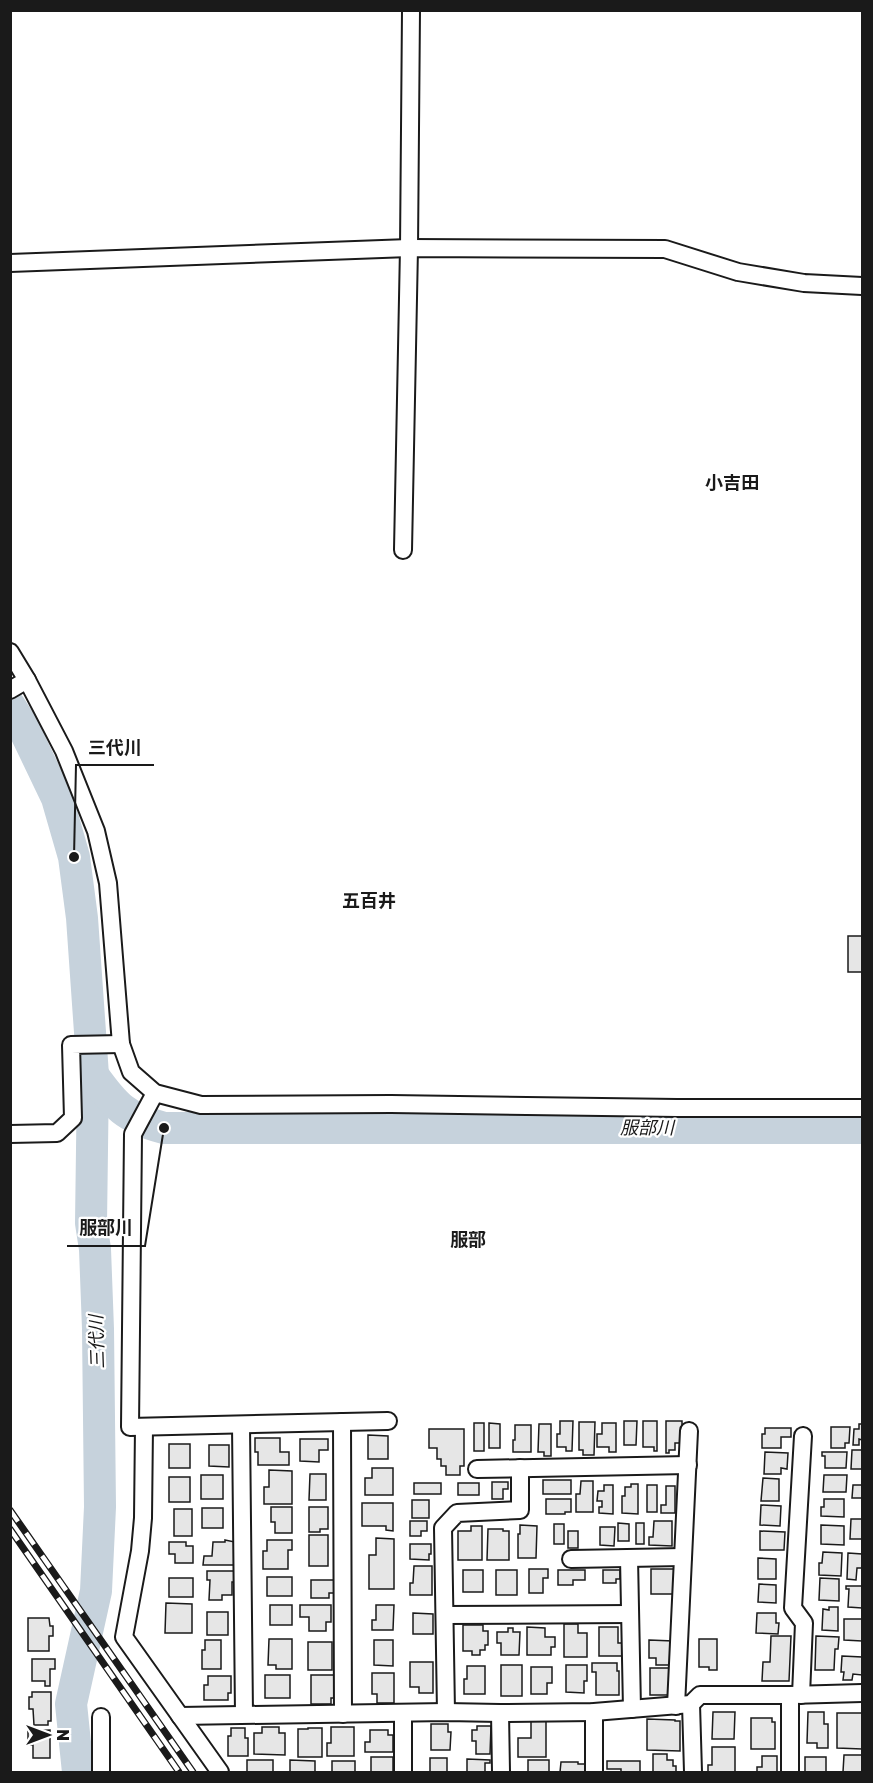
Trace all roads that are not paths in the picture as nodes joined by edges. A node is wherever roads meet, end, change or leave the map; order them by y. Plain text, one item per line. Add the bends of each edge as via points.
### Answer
1 (411, 10) edge
2 (410, 248) junction
3 (10, 263) edge
4 (862, 286) edge
5 (403, 550) dead end
6 (10, 652) edge
7 (21, 684) edge
8 (118, 1044) junction
9 (153, 1098) junction
10 (862, 1108) edge
11 (10, 1134) edge
12 (388, 1421) dead end
13 (342, 1422) junction
14 (241, 1425) junction
15 (144, 1426) junction
16 (689, 1431) dead end
17 (803, 1436) dead end
18 (688, 1465) junction
19 (520, 1468) junction
20 (477, 1469) dead end
21 (683, 1557) junction
22 (629, 1558) junction
23 (571, 1559) dead end
24 (630, 1614) junction
25 (445, 1615) junction
26 (862, 1694) edge
27 (795, 1695) junction
28 (684, 1705) junction
29 (632, 1709) junction
30 (446, 1712) junction
31 (594, 1712) junction
32 (500, 1713) junction
33 (244, 1714) junction
34 (344, 1714) junction
35 (403, 1714) junction
36 (180, 1716) junction
37 (100, 1717) dead end
38 (101, 1773) edge
39 (220, 1773) edge
40 (403, 1773) edge
41 (501, 1773) edge
42 (594, 1773) edge
43 (693, 1773) edge
44 (790, 1773) edge

1 - 2 street
2 - 3 street
2 - 4 street via 665,249 738,272 804,283
2 - 5 street
6 - 7 street
7 - 8 street via 64,751 96,831 108,883
8 - 9 street via 131,1072
8 - 11 street via 71,1045 73,1118 57,1133
9 - 10 street via 201,1105
9 - 15 street via 133,1134 130,1427
12 - 13 street
13 - 14 street
13 - 34 street
14 - 15 street
14 - 33 street
15 - 36 street via 140,1551 124,1637
16 - 18 street
17 - 27 street via 793,1608 804,1623
18 - 19 street
18 - 21 street
19 - 20 street
19 - 25 street via 520,1510 457,1512 443,1528
21 - 22 street
21 - 28 street
22 - 23 street
22 - 24 street
24 - 25 street
24 - 29 street
25 - 30 street
26 - 27 street
27 - 28 street via 700,1695
27 - 44 street
28 - 29 street
28 - 43 street
29 - 31 street
30 - 32 street
30 - 35 street
31 - 32 street
31 - 42 street
32 - 41 street
33 - 34 street
33 - 36 street
34 - 35 street
35 - 40 street
36 - 39 street
37 - 38 street

